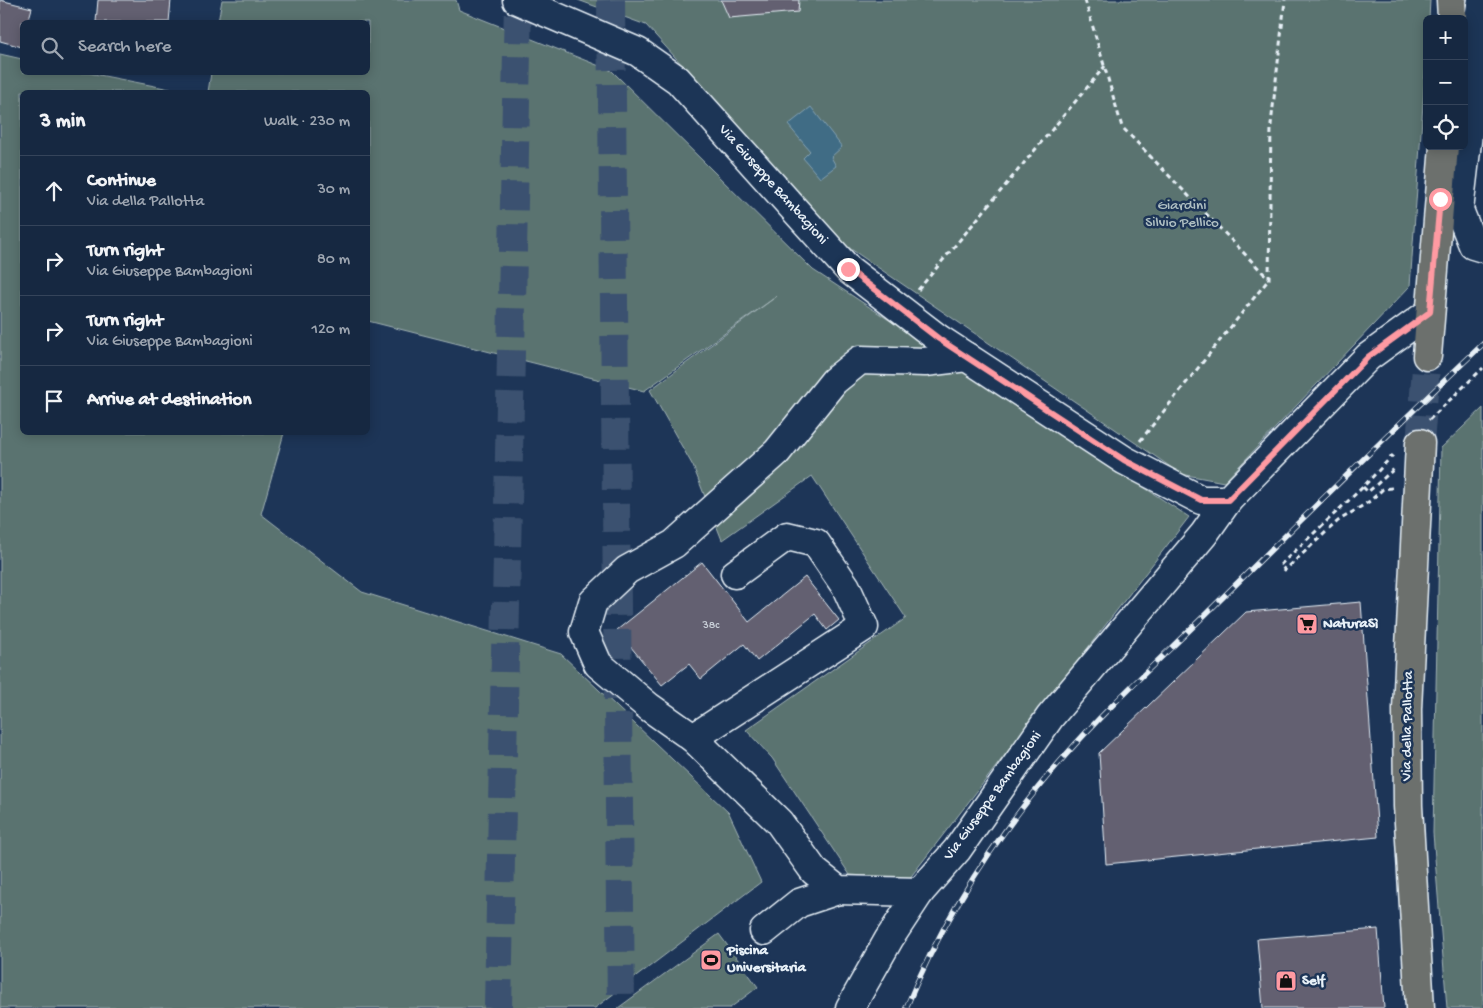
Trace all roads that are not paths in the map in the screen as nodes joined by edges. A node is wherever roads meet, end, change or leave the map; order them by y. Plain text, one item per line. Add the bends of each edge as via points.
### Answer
1 (516, 0) edge
2 (1451, 0) edge
3 (1482, 0) edge
4 (1452, 15) edge
5 (1472, 37) edge
6 (1444, 150) edge
7 (1483, 248) edge
8 (1430, 312) junction
9 (1427, 356) tunnel mouth
10 (968, 357) junction
11 (1413, 441) tunnel mouth
12 (1228, 500) junction
13 (736, 574) dead end
14 (694, 738) junction
15 (838, 890) junction
16 (920, 892) junction
17 (764, 931) dead end
18 (850, 1008) edge
19 (1420, 1008) edge

1 - 10 street, Via Giuseppe Bambagioni via 638,52 678,80 848,269 939,339
2 - 4 main road
3 - 5 street
5 - 7 street via 1459,210 1473,245
6 - 8 main road
8 - 9 main road
8 - 12 street, Via Giuseppe Bambagioni via 1368,357
10 - 12 street, Via Giuseppe Bambagioni via 1124,460 1201,500
10 - 14 street via 925,362 860,360 834,381 777,452 674,544 627,570 593,602 584,632 598,664 649,707
11 - 19 main road, Via della Pallotta via 1408,806
12 - 16 street, Via Giuseppe Bambagioni via 1204,534 1050,717 957,850
13 - 14 street via 787,536 816,543 846,587 864,627
14 - 15 street via 779,822 814,871
15 - 16 street
15 - 17 street via 799,903
16 - 18 street, Via Giuseppe Bambagioni via 888,939

